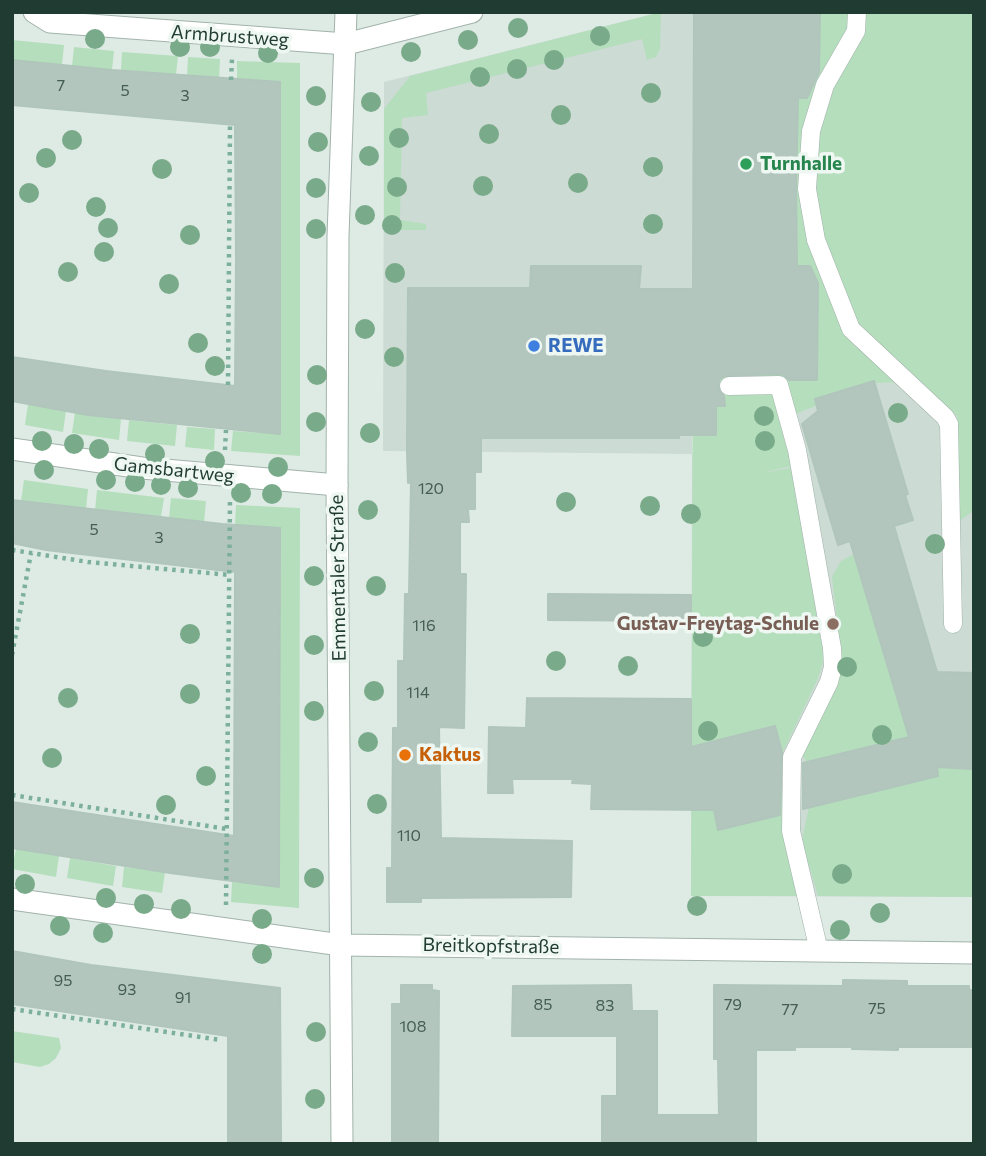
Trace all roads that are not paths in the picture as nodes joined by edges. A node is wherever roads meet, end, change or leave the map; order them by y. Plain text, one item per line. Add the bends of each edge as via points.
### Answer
1 (34, 12) edge
2 (346, 12) edge
3 (472, 12) edge
4 (857, 12) edge
5 (346, 44) junction
6 (729, 386) dead end
7 (12, 449) edge
8 (337, 485) junction
9 (953, 624) dead end
10 (12, 899) edge
11 (341, 945) junction
12 (819, 950) junction
13 (974, 953) edge
14 (342, 1144) edge

1 - 5 street, Armbrustweg via 50,22
2 - 5 street, Emmentaler Straße
3 - 5 street, Armbrustweg
4 - 9 lane via 856,30 825,85 811,131 807,189 816,240 851,330 949,424
5 - 8 street, Emmentaler Straße via 338,236
6 - 12 lane via 779,385 797,450 832,648 829,682 792,757 791,831
7 - 8 street, Gamsbartweg via 142,468
8 - 11 street, Emmentaler Straße
10 - 11 street, Breitkopfstraße
11 - 12 street, Breitkopfstraße
11 - 14 street, Emmentaler Straße
12 - 13 street, Breitkopfstraße

